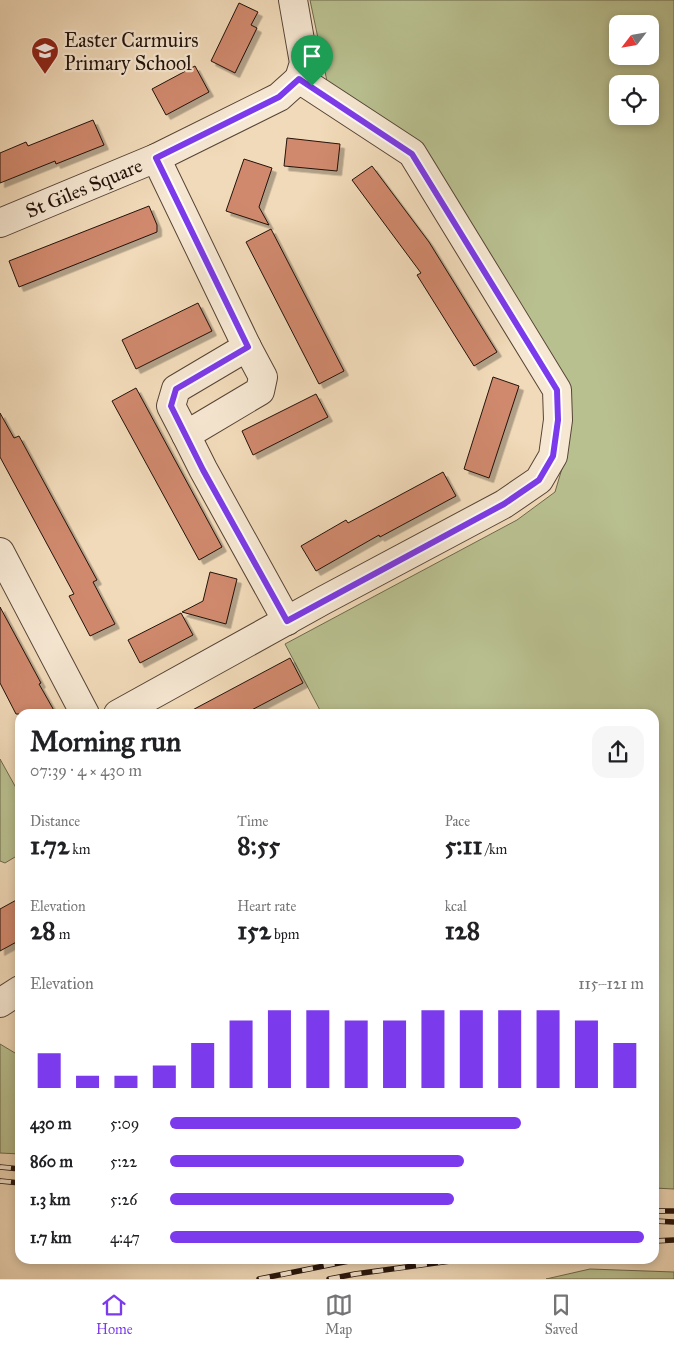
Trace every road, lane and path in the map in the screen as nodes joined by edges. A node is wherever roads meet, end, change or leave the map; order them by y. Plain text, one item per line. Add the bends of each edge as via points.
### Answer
1 (293, 0) edge
2 (299, 79) junction
3 (156, 158) junction
4 (0, 223) edge
5 (248, 347) junction
6 (186, 436) junction
7 (0, 552) edge
8 (287, 621) junction
9 (82, 709) edge
10 (127, 709) edge
11 (15, 993) edge
12 (0, 1003) edge

1 - 2 street via 304,62
2 - 3 street, St Giles Square via 279,97
2 - 8 street via 412,154 557,390 558,420 553,456 539,480 504,504
3 - 4 street, St Giles Square
3 - 5 street
5 - 6 street via 262,377 260,391
5 - 6 street via 176,389 171,406
6 - 8 street
7 - 9 street
8 - 10 street
11 - 12 street

